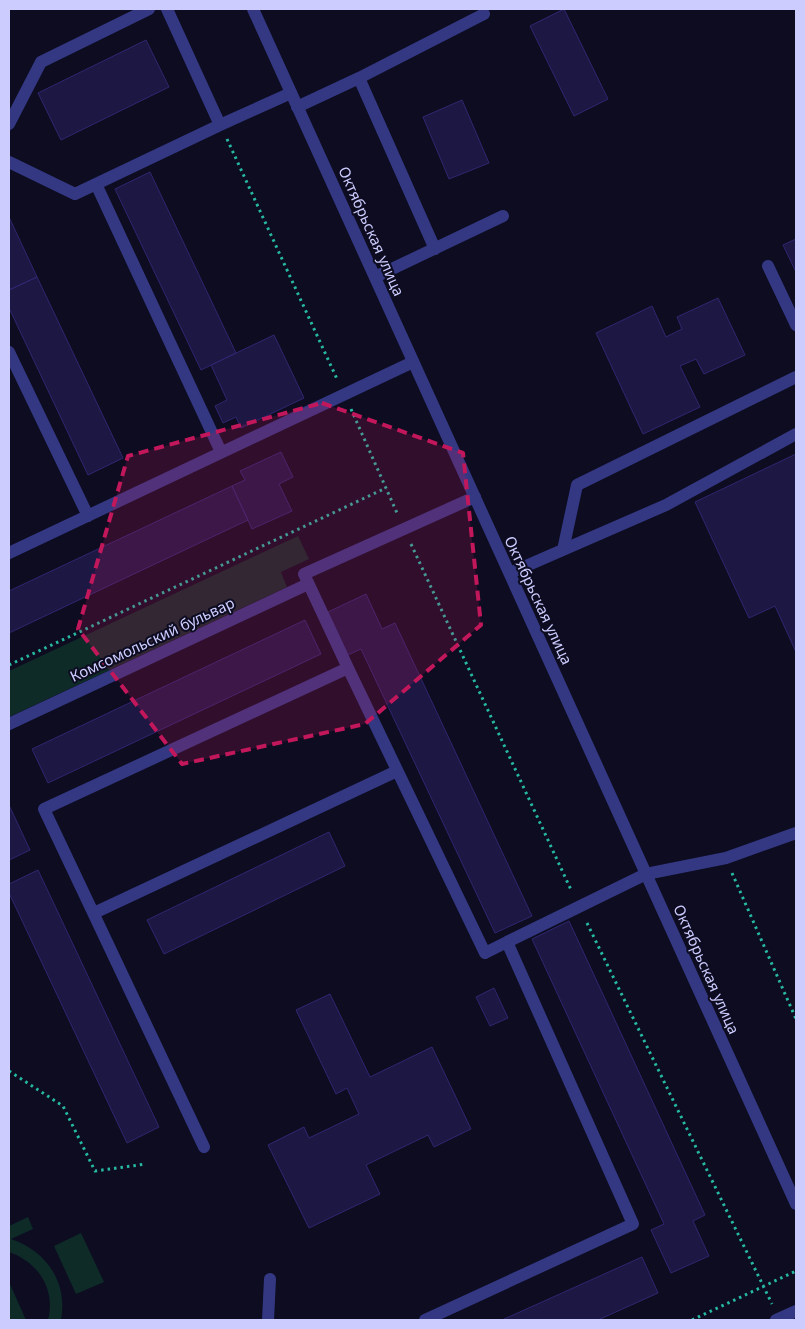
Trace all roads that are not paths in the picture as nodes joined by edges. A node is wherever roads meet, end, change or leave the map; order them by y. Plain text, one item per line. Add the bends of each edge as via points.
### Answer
1 (149, 9) edge
2 (167, 9) edge
3 (253, 9) edge
4 (484, 14) dead end
5 (359, 78) junction
6 (291, 93) junction
7 (297, 107) junction
8 (9, 124) edge
9 (220, 125) junction
10 (9, 162) edge
11 (96, 184) junction
12 (503, 216) dead end
13 (434, 249) junction
14 (768, 266) dead end
15 (375, 277) junction
16 (796, 325) edge
17 (9, 352) edge
18 (413, 362) junction
19 (796, 377) edge
20 (796, 434) edge
21 (221, 452) junction
22 (475, 497) junction
23 (88, 516) junction
24 (563, 550) junction
25 (9, 553) edge
26 (510, 573) junction
27 (308, 584) junction
28 (348, 668) junction
29 (9, 724) edge
30 (397, 771) junction
31 (795, 837) edge
32 (646, 874) junction
33 (94, 914) junction
34 (507, 942) junction
35 (204, 1147) dead end
36 (796, 1204) edge
37 (270, 1279) dead end
38 (796, 1311) edge
39 (778, 1319) edge
40 (268, 1320) edge
41 (425, 1320) edge

1 - 8 street via 41,62
2 - 9 street
3 - 6 street, Октябрьская улица
4 - 5 street
5 - 7 street
5 - 13 street
6 - 7 street, Октябрьская улица
6 - 9 street
7 - 15 street, Октябрьская улица
9 - 11 street
10 - 11 street via 75,194
11 - 21 street
12 - 13 street
13 - 15 street
14 - 16 street
15 - 18 street, Октябрьская улица
17 - 23 street
18 - 21 street
18 - 22 street, Октябрьская улица
19 - 24 street via 577,485
20 - 24 street via 666,505
21 - 23 street
22 - 26 street, Октябрьская улица
22 - 27 street via 304,574
23 - 25 street
24 - 26 street
26 - 32 street, Октябрьская улица
27 - 28 street
27 - 29 street, Комсомольский бульвар
28 - 30 street
28 - 33 street via 44,809
30 - 33 street
30 - 34 street via 484,953
31 - 32 street via 726,858
32 - 34 street
32 - 36 street, Октябрьская улица
33 - 35 street
34 - 41 street via 633,1224
37 - 40 street
38 - 39 street

